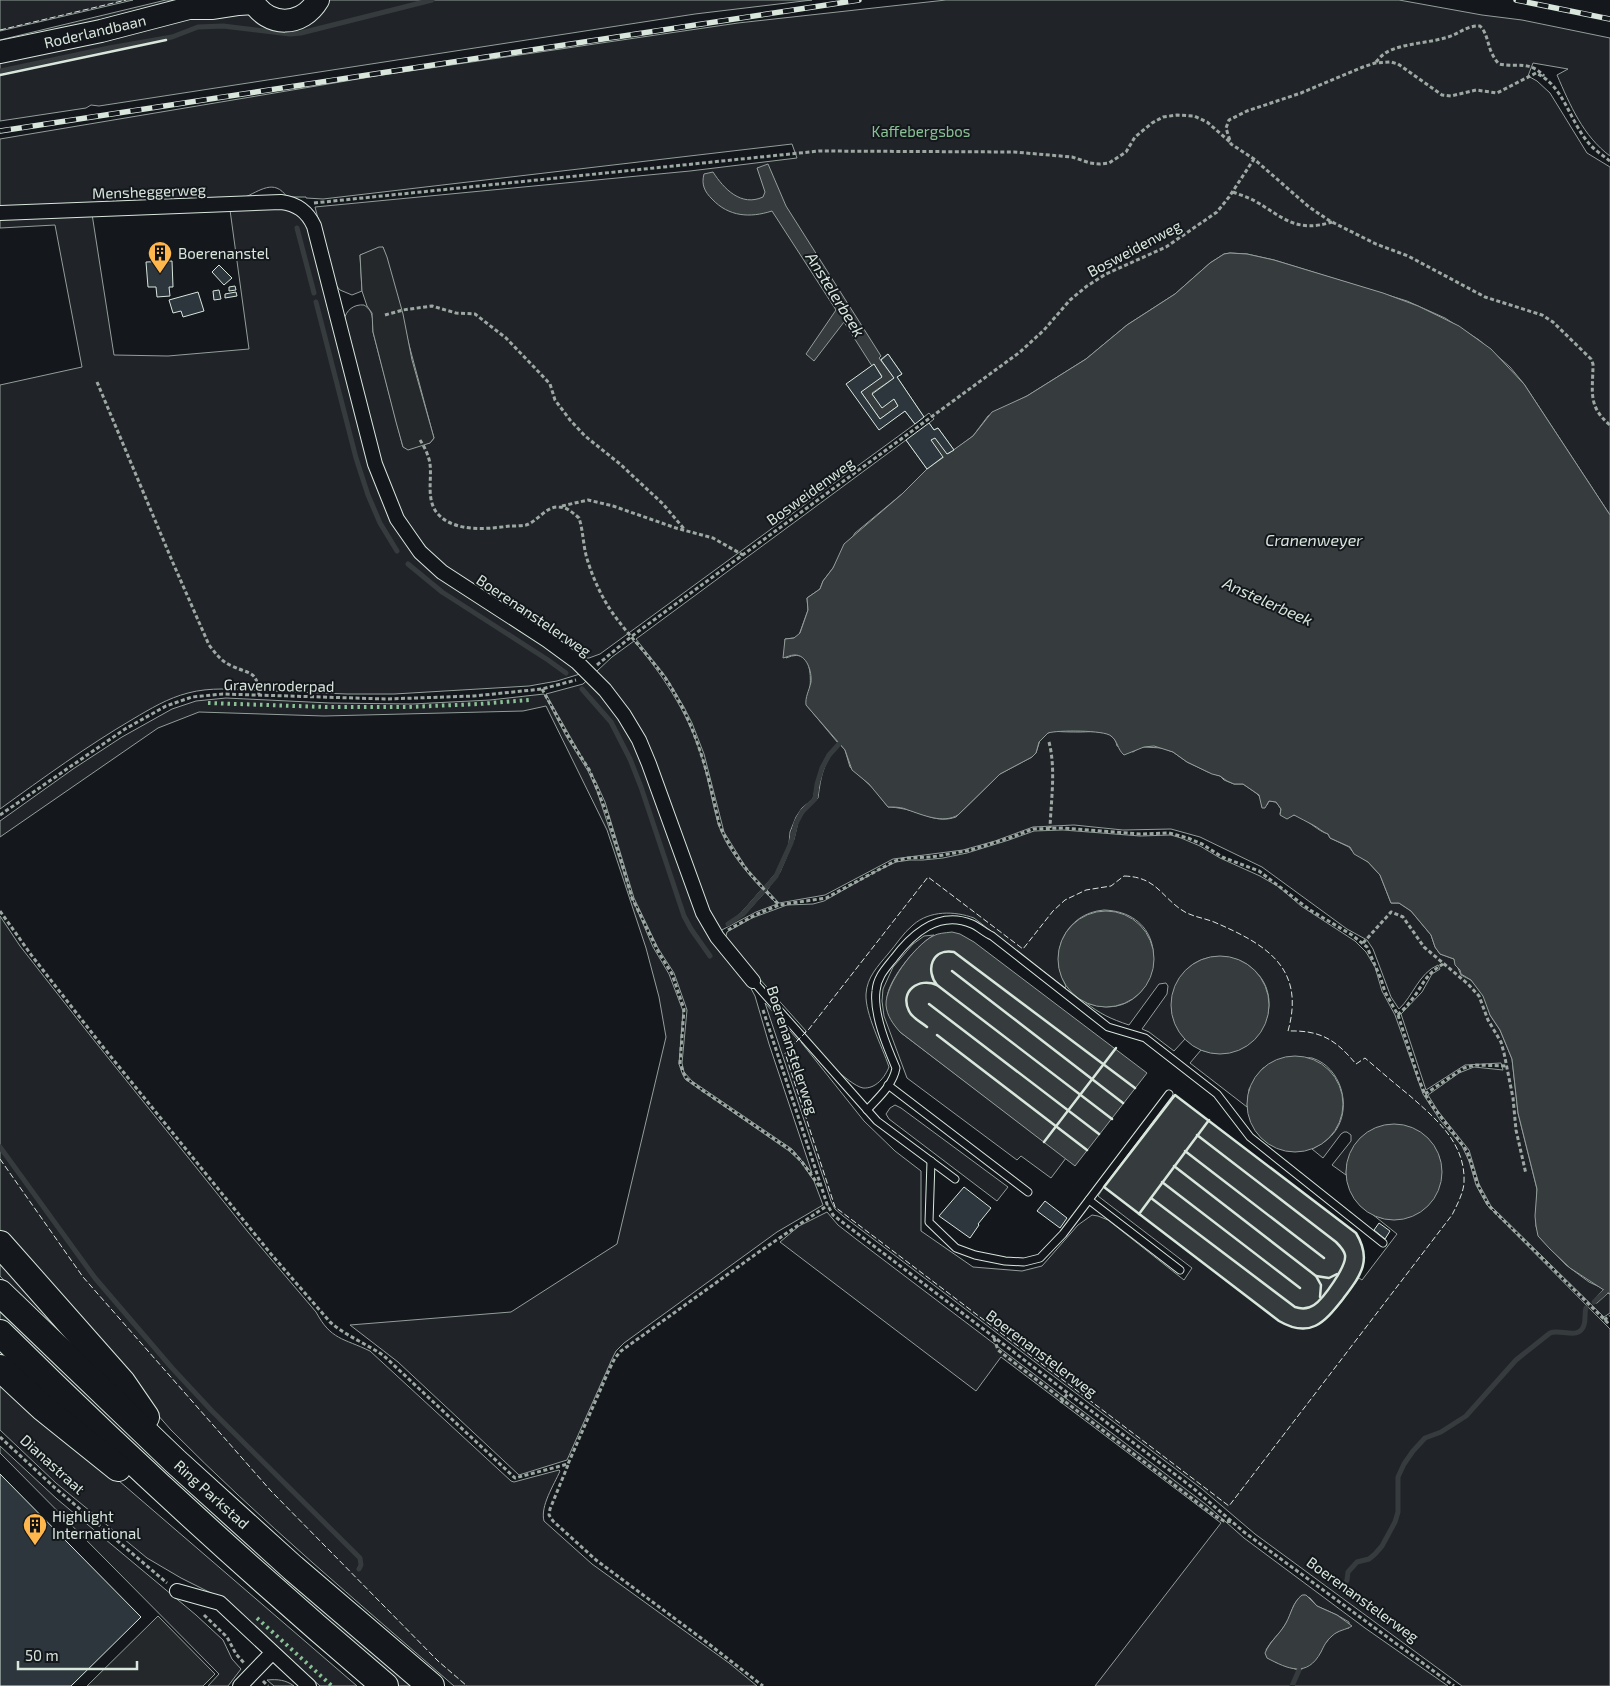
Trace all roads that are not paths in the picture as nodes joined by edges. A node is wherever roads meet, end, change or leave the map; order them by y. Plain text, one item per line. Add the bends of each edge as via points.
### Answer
1 (318, 0) edge
2 (253, 2) edge
3 (196, 4) edge
4 (0, 52) edge
5 (299, 207) joint
6 (0, 213) edge
7 (753, 980) joint
8 (888, 1085) junction
9 (1169, 1094) dead end
10 (868, 1110) junction
11 (930, 1161) junction
12 (956, 1179) dead end
13 (1028, 1192) dead end
14 (1089, 1200) junction
15 (1383, 1243) dead end
16 (0, 1244) edge
17 (1180, 1270) dead end
18 (0, 1293) edge
19 (0, 1333) edge
20 (0, 1368) edge
21 (175, 1461) junction
22 (242, 1562) junction
23 (177, 1590) road end
24 (272, 1653) junction
25 (240, 1686) edge
26 (309, 1686) edge
27 (385, 1686) edge
28 (431, 1686) edge

1 - 2 main road via 301,17 284,20 267,16
2 - 3 main road, Roderlandbaan via 213,8
3 - 4 main road, Roderlandbaan via 101,31
5 - 6 street, Mensheggerweg via 275,202
5 - 7 street, Boerenanstelerweg via 314,226 375,464 397,519 420,552 442,572 547,640 577,662 605,690 639,740 703,913 717,937
7 - 10 lane
8 - 10 lane
8 - 13 lane
8 - 15 lane via 895,1076 896,1068 875,1001 882,972 906,942 932,924 950,920 971,924 992,936 1108,1027 1146,1038 1218,1094 1250,1137
9 - 14 lane
10 - 11 lane via 877,1121
11 - 12 lane
11 - 14 lane via 928,1222 956,1248 975,1255 1024,1262 1040,1258
14 - 17 lane
16 - 21 highway via 122,1382
18 - 21 highway, Ring Parkstad
19 - 22 highway, Ring Parkstad via 149,1478
20 - 22 highway via 83,1442
21 - 28 highway, Ring Parkstad
22 - 27 highway, Ring Parkstad
23 - 24 street via 220,1603
24 - 25 street
24 - 26 street

